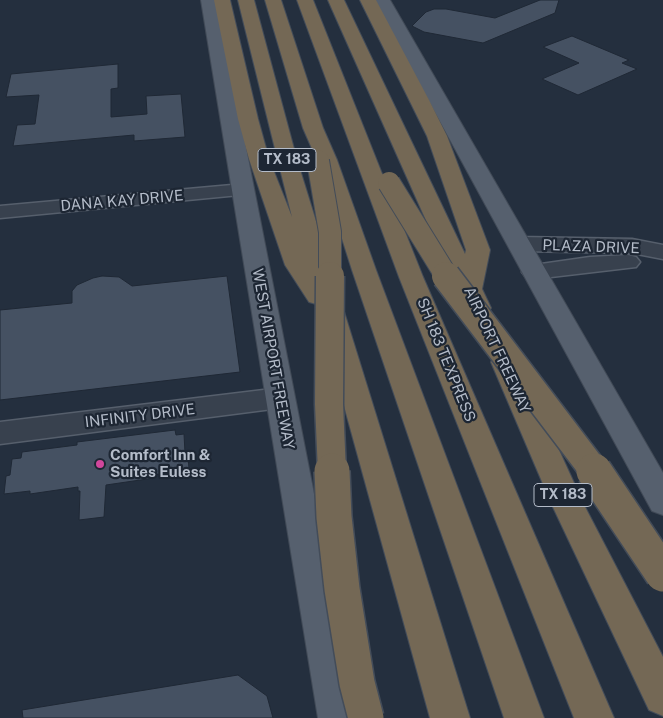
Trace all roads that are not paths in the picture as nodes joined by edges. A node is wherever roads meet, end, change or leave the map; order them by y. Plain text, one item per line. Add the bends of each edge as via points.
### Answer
1 (208, 0) edge
2 (222, 0) edge
3 (246, 0) edge
4 (273, 0) edge
5 (305, 0) edge
6 (336, 0) edge
7 (368, 0) edge
8 (382, 0) edge
9 (322, 161) junction
10 (382, 184) junction
11 (243, 190) junction
12 (0, 212) edge
13 (519, 244) junction
14 (663, 252) edge
15 (663, 261) edge
16 (534, 272) junction
17 (469, 290) junction
18 (333, 318) junction
19 (280, 398) junction
20 (0, 433) edge
21 (663, 502) edge
22 (663, 574) edge
23 (663, 697) edge
24 (338, 718) edge
25 (366, 718) edge
26 (450, 718) edge
27 (524, 718) edge
28 (594, 718) edge

1 - 11 main road, WEST AIRPORT FREEWAY
2 - 18 highway via 259,159 297,265
3 - 18 highway, TX 183 via 287,160
4 - 9 highway
5 - 10 highway, SH 183 TEXPRESS via 365,157
6 - 17 highway, AIRPORT FREEWAY / TX 183
7 - 17 highway via 437,136 478,250
8 - 13 main road
9 - 25 highway, bridge via 330,232 330,421 334,517 342,589
9 - 27 highway
10 - 22 highway, bridge via 446,276 585,458
10 - 28 highway, SH 183 TEXPRESS via 411,277
11 - 12 street, DANA KAY DRIVE
11 - 19 main road, WEST AIRPORT FREEWAY
13 - 14 street, PLAZA DRIVE via 632,246
13 - 16 main road
15 - 16 street, PLAZA DRIVE via 590,264
16 - 21 main road
17 - 23 highway, AIRPORT FREEWAY / TX 183 via 568,505
18 - 26 highway, TX 183
19 - 20 street, INFINITY DRIVE
19 - 24 main road, WEST AIRPORT FREEWAY

